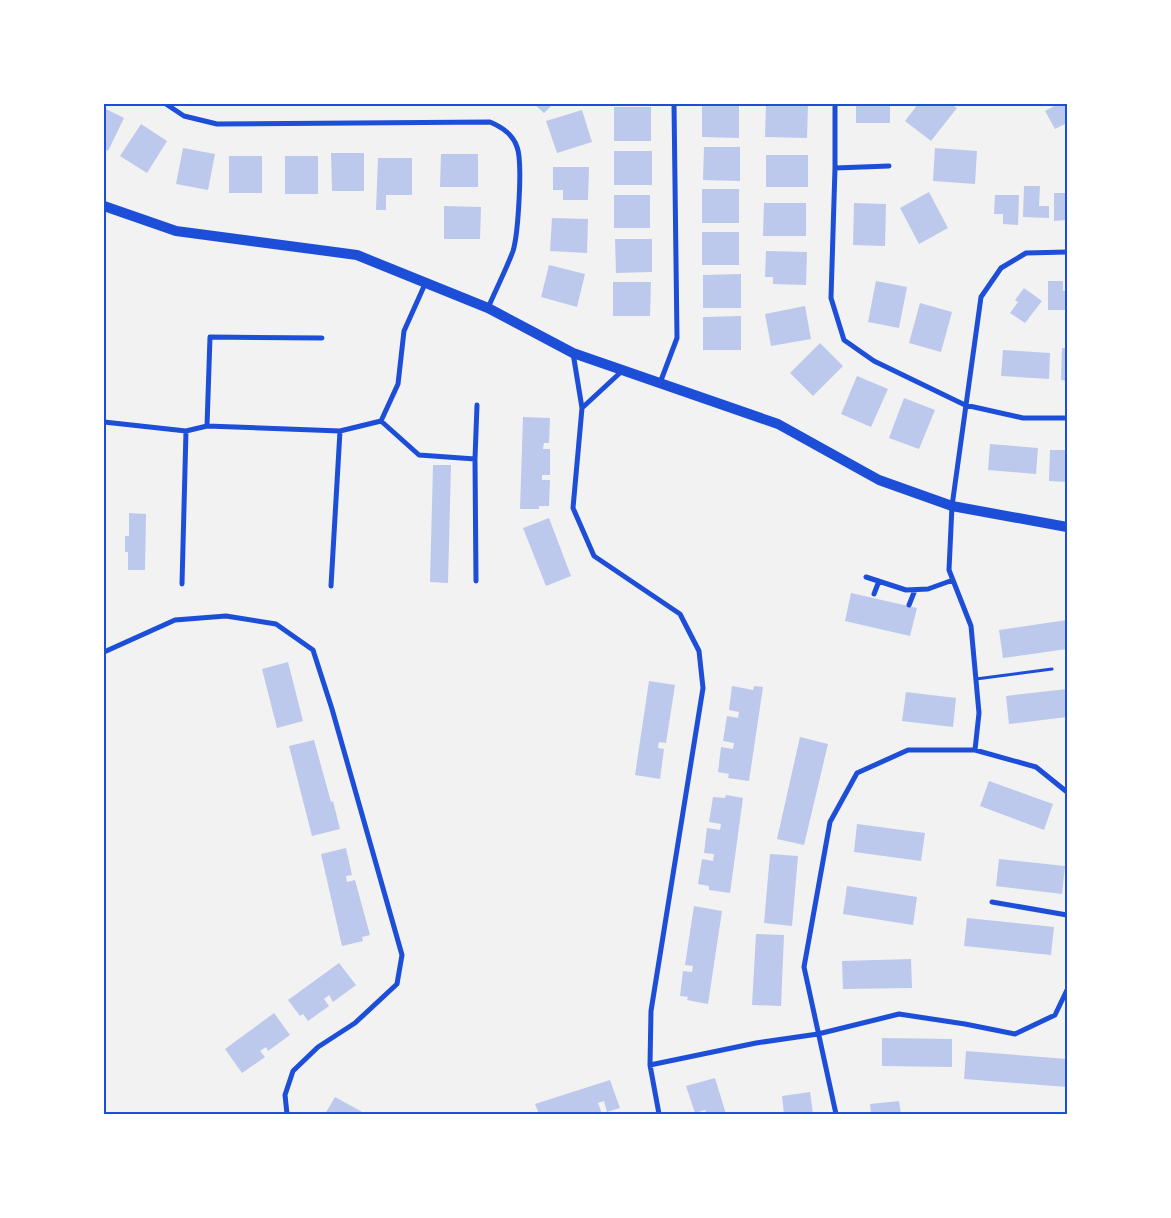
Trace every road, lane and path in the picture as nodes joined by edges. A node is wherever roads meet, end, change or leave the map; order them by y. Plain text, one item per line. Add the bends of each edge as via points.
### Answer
1 (166, 104) edge
2 (674, 104) edge
3 (835, 104) edge
4 (889, 166) dead end
5 (835, 168) junction
6 (104, 206) edge
7 (1067, 252) edge
8 (425, 284) junction
9 (488, 308) junction
10 (322, 338) dead end
11 (573, 353) junction
12 (623, 370) junction
13 (660, 383) junction
14 (965, 404) junction
15 (477, 405) dead end
16 (582, 408) junction
17 (1067, 418) edge
18 (381, 421) junction
19 (104, 422) edge
20 (207, 426) junction
21 (186, 431) junction
22 (340, 431) junction
23 (475, 459) junction
24 (952, 506) junction
25 (1067, 527) edge
26 (866, 577) dead end
27 (953, 580) junction
28 (476, 581) dead end
29 (879, 581) junction
30 (182, 584) dead end
31 (331, 586) dead end
32 (915, 590) junction
33 (874, 594) dead end
34 (910, 605) dead end
35 (104, 652) edge
36 (1052, 669) dead end
37 (976, 679) junction
38 (975, 750) junction
39 (1067, 792) edge
40 (992, 902) dead end
41 (1067, 915) edge
42 (1067, 993) edge
43 (818, 1034) junction
44 (650, 1065) junction
45 (287, 1114) edge
46 (659, 1114) edge
47 (836, 1114) edge

1 - 9 street via 184,116 217,124 490,122 501,127 518,148 517,232
2 - 13 street via 677,338
3 - 5 street
4 - 5 street
5 - 14 street via 831,298 844,340 874,361
6 - 8 main road via 176,231 357,255
7 - 14 street via 1026,252 1001,268 981,297
8 - 9 main road
8 - 18 street via 404,331 398,384
9 - 11 main road
10 - 20 street via 210,337
11 - 12 main road
11 - 16 street
12 - 13 main road
12 - 16 street
13 - 24 main road via 778,424 879,480
14 - 17 street via 1022,418
14 - 24 street
15 - 23 street
16 - 44 street via 573,508 594,556 680,614 699,651 703,688 651,1011
18 - 22 street
18 - 23 street via 419,455
19 - 21 street
20 - 21 street
20 - 22 street
21 - 30 street
22 - 31 street
23 - 28 street
24 - 25 main road
24 - 27 street via 949,570
26 - 29 street
27 - 32 street
27 - 37 street via 971,626
29 - 32 street
29 - 33 street
32 - 34 street
35 - 45 street via 175,620 226,616 276,624 313,650 402,955 397,984 355,1023 293,1070 285,1095
36 - 37 lane
37 - 38 street via 979,712
38 - 39 street via 1036,766
38 - 43 street via 908,750 857,773 830,822 804,967
40 - 41 street
42 - 43 street via 1055,1015 1015,1034 899,1014
43 - 44 street
43 - 47 street
44 - 46 street

